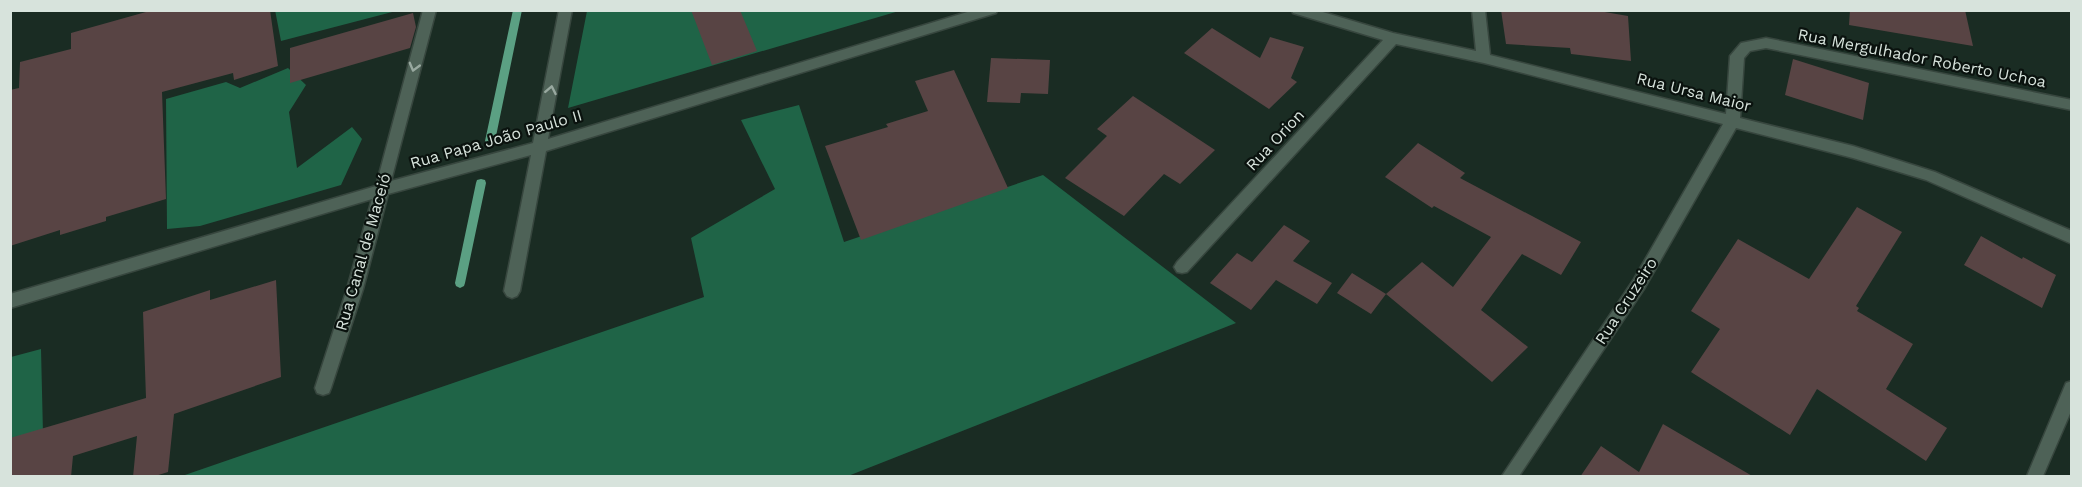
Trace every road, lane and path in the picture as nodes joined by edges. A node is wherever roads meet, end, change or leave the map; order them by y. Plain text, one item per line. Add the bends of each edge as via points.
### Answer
1 (430, 10) edge
2 (566, 10) edge
3 (991, 10) edge
4 (1298, 10) edge
5 (1478, 10) edge
6 (1393, 38) junction
7 (1484, 58) junction
8 (2072, 105) edge
9 (1733, 120) junction
10 (540, 147) junction
11 (381, 190) junction
12 (2072, 238) edge
13 (1182, 267) dead end
14 (512, 291) dead end
15 (10, 301) edge
16 (323, 388) dead end
17 (2072, 388) edge
18 (1510, 477) edge
19 (2035, 477) edge

1 -> 11 street, Rua Canal de Maceió
10 -> 2 street
3 - 10 street, Rua Papa João Paulo II
4 - 6 street, Rua Ursa Maior
5 - 7 street
6 - 7 street, Rua Ursa Maior
6 - 13 street, Rua Orion
7 - 9 street, Rua Ursa Maior
8 - 9 street, Rua Mergulhador Roberto Uchoa via 1766,43 1746,46 1737,56
9 - 12 street, Rua Ursa Maior via 1930,176
9 - 18 street, Rua Cruzeiro via 1639,284
10 - 11 street, Rua Papa João Paulo II
10 - 14 street
11 - 15 street, Rua Papa João Paulo II
11 - 16 street, Rua Canal de Maceió
17 - 19 street

